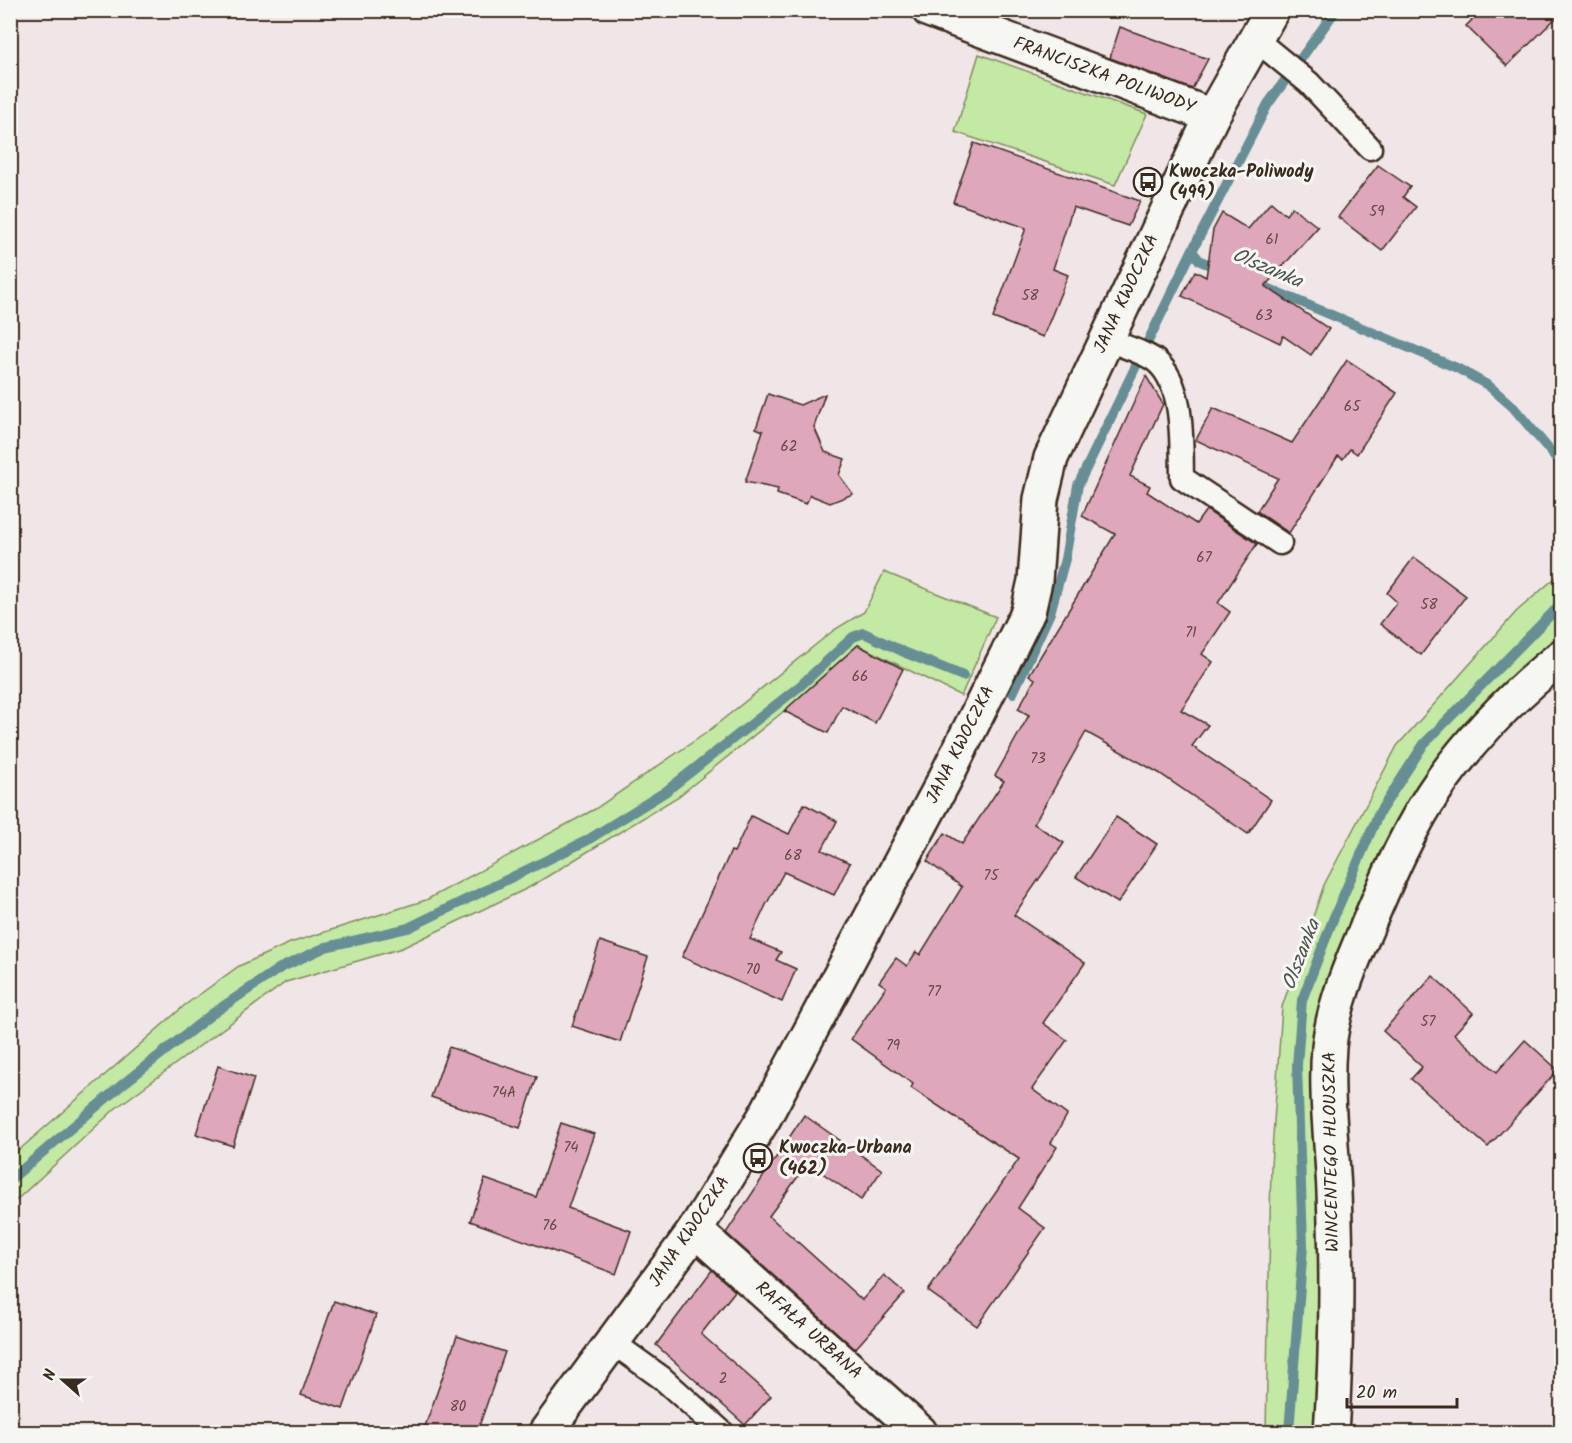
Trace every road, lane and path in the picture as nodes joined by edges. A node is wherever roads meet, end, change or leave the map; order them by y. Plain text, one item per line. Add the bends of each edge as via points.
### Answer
1 (929, 10) edge
2 (1272, 10) edge
3 (1264, 45) junction
4 (1212, 116) junction
5 (1370, 148) dead end
6 (1116, 344) junction
7 (1280, 543) dead end
8 (1562, 656) edge
9 (695, 1230) junction
10 (612, 1342) junction
11 (546, 1432) edge
12 (722, 1432) edge
13 (920, 1432) edge
14 (1331, 1432) edge

1 - 4 street, FRANCISZKA POLIWODY
2 - 3 street, JANA KWOCZKA
3 - 4 street, JANA KWOCZKA
3 - 5 lane via 1309,83
4 - 6 street, JANA KWOCZKA
6 - 7 lane via 1157,361 1168,378 1180,413 1182,478
6 - 9 street, JANA KWOCZKA via 1051,458 1041,500 1035,581 1028,612 945,779 764,1118
8 - 14 street, WINCENTEGO HLOUSZKA via 1492,721 1441,782 1380,896 1336,1013 1329,1046 1334,1194
9 - 10 street, JANA KWOCZKA
9 - 13 street, RAFAŁA URBANA
10 - 11 street, JANA KWOCZKA
10 - 12 lane via 662,1378

